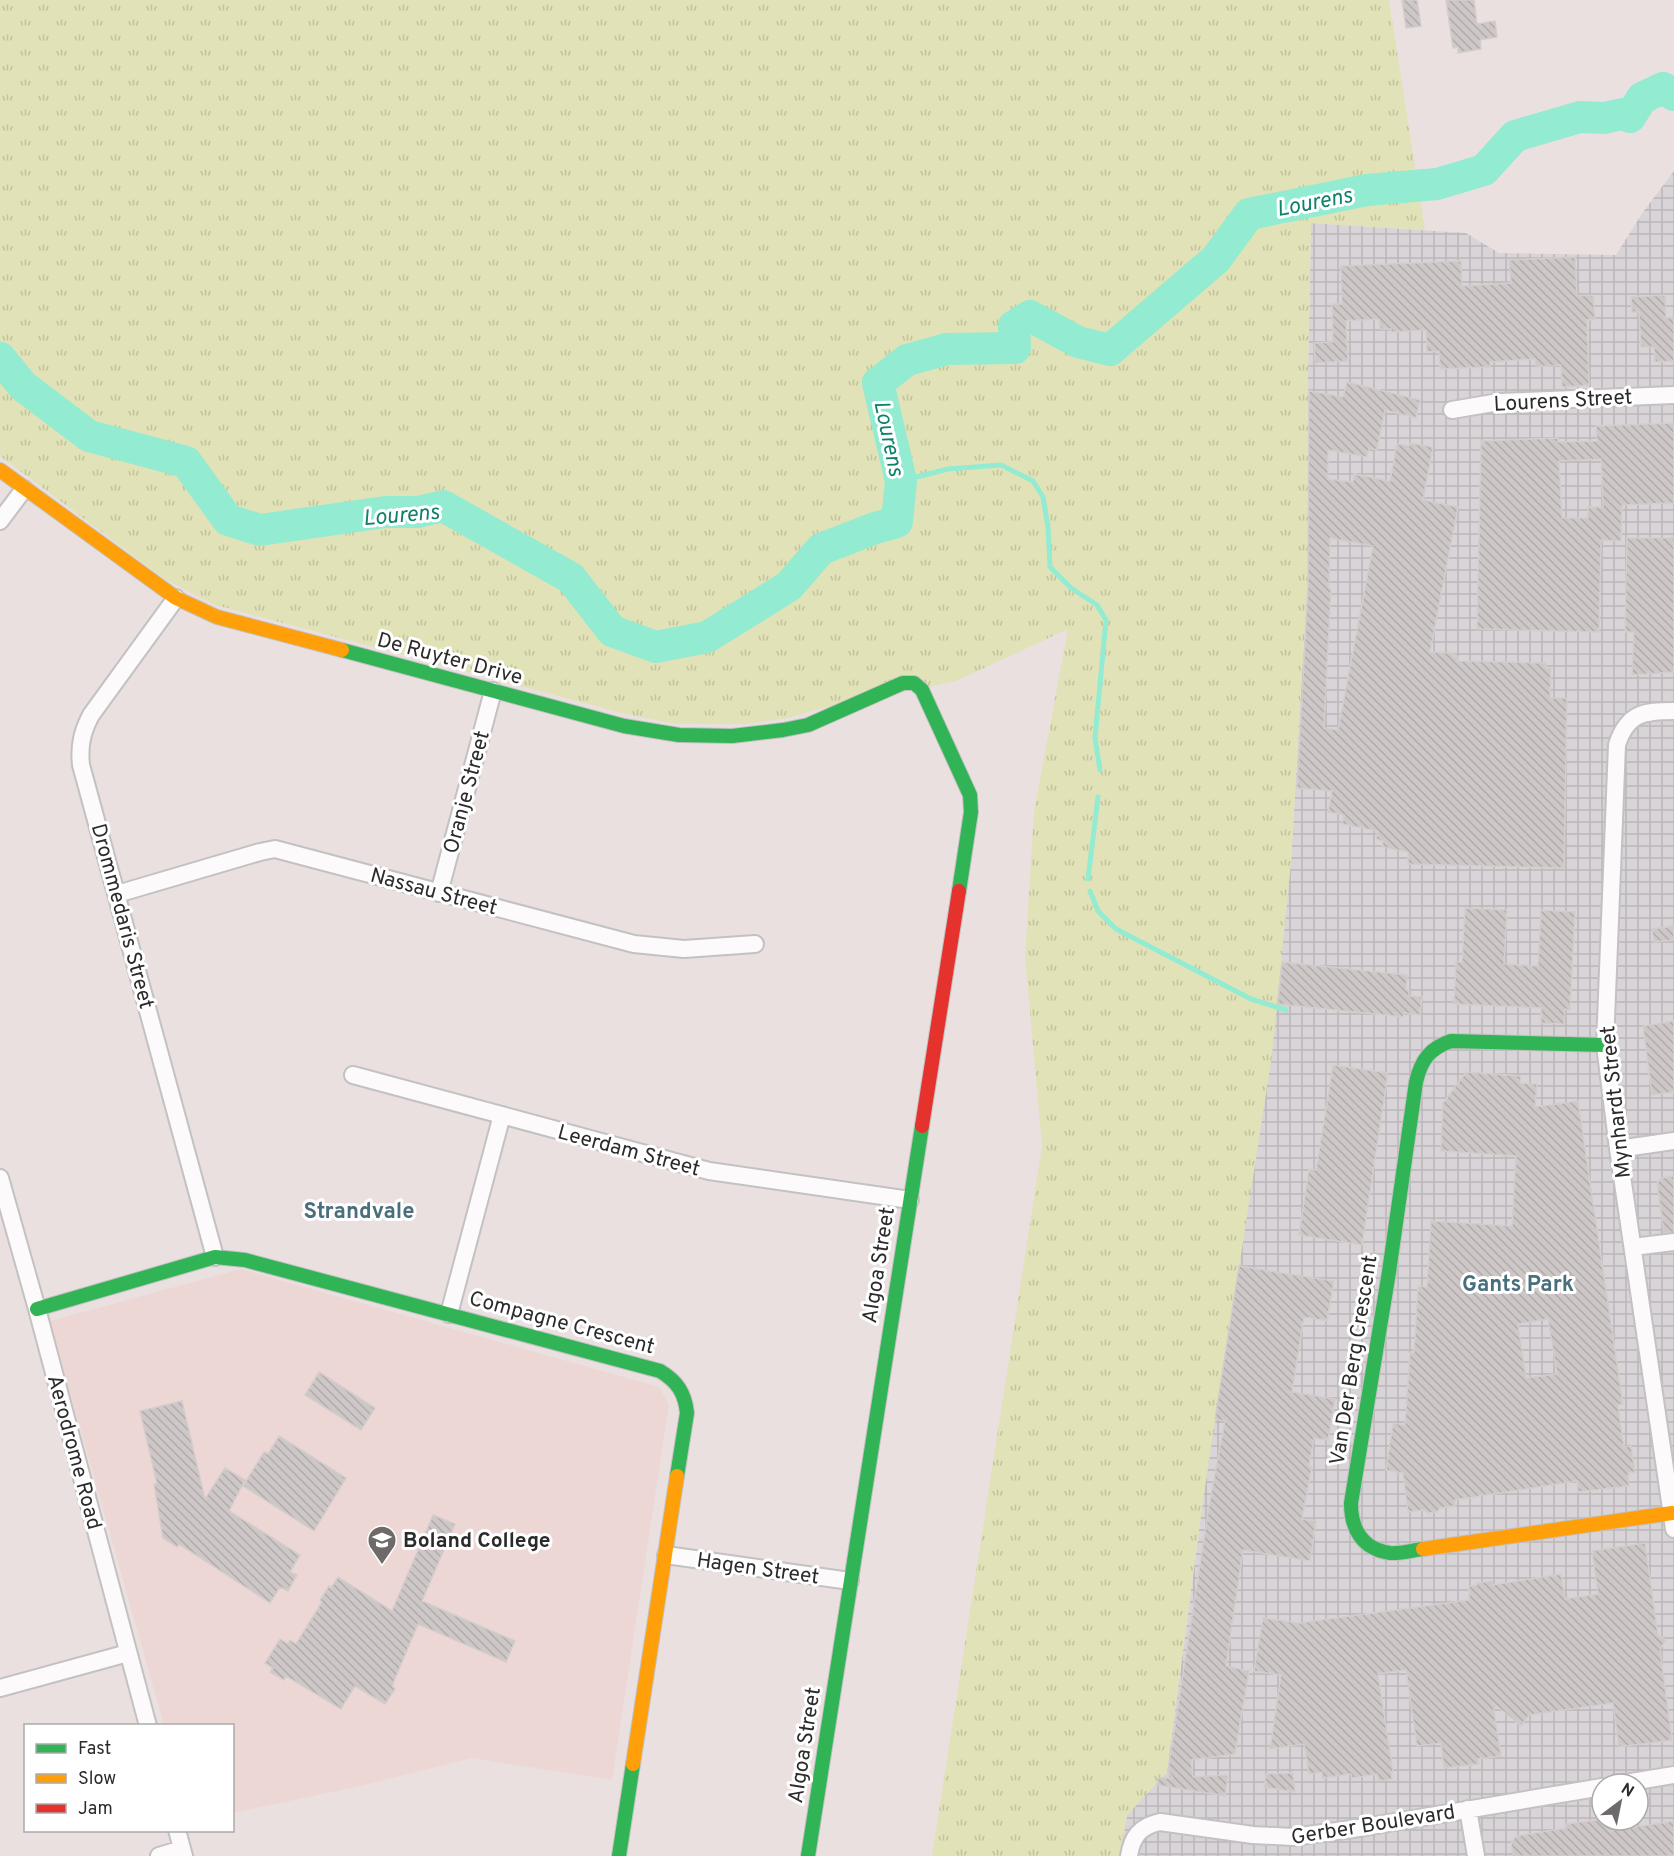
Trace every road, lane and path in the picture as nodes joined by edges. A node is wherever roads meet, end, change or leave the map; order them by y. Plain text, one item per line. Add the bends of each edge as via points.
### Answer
1 (1674, 395) edge
2 (1452, 410) dead end
3 (0, 470) edge
4 (24, 489) junction
5 (0, 521) edge
6 (176, 598) junction
7 (922, 690) joint
8 (493, 691) junction
9 (1674, 711) edge
10 (439, 892) junction
11 (117, 894) junction
12 (756, 944) dead end
13 (1605, 1045) junction
14 (353, 1075) dead end
15 (502, 1115) junction
16 (1674, 1141) edge
17 (1618, 1149) junction
18 (0, 1178) edge
19 (910, 1200) junction
20 (1674, 1242) edge
21 (1633, 1247) junction
22 (215, 1257) junction
23 (37, 1309) junction
24 (449, 1314) junction
25 (1673, 1521) edge
26 (666, 1555) junction
27 (850, 1581) junction
28 (128, 1653) junction
29 (0, 1688) edge
30 (148, 1724) edge
31 (1674, 1775) edge
32 (1650, 1779) edge
33 (1590, 1789) edge
34 (1468, 1809) junction
35 (178, 1832) edge
36 (183, 1853) edge
37 (159, 1856) edge
38 (619, 1856) edge
39 (808, 1856) edge
40 (1129, 1856) edge
41 (1476, 1856) edge

1 - 2 street, Lourens Street via 1499,402
3 - 4 street, De Ruyter Drive
4 - 5 street
4 - 6 street, De Ruyter Drive
6 - 8 street, De Ruyter Drive via 217,617
6 - 11 street, Drommedaris Street via 91,715 82,735 81,765
7 - 8 street, De Ruyter Drive via 909,681 903,682 808,725 758,734 706,736 624,726
7 - 19 street, Algoa Street via 968,788 971,804
8 - 10 street, Oranje Street
9 - 13 street, Mynhardt Street via 1640,714 1625,727 1617,745
10 - 11 street, Nassau Street via 274,849
10 - 12 street, Nassau Street via 634,944 684,949
11 - 22 street, Drommedaris Street
13 - 17 street, Mynhardt Street
13 - 25 street, Van Der Berg Crescent via 1450,1041 1436,1046 1425,1057 1416,1082 1351,1503 1352,1521 1364,1542 1392,1552
14 - 15 street, Leerdam Street
15 - 19 street, Leerdam Street via 709,1171
15 - 24 street
16 - 17 street
17 - 21 street, Mynhardt Street
18 - 23 street, Aerodrome Road
19 - 27 street, Algoa Street
20 - 21 street
21 - 25 street, Mynhardt Street
22 - 23 street, Compagne Crescent
22 - 24 street, Compagne Crescent via 245,1260
23 - 28 street, Aerodrome Road
24 - 26 street, Compagne Crescent via 652,1368 674,1380 684,1394 687,1413
26 - 27 street, Hagen Street
26 - 38 street, Compagne Crescent
27 - 39 street, Algoa Street
28 - 29 street
28 - 30 street, Aerodrome Road
31 - 32 street
33 - 34 street, Gerber Boulevard
34 - 40 street, Gerber Boulevard via 1293,1837 1160,1822 1144,1827 1134,1837
34 - 41 street
35 - 36 street
36 - 37 street

